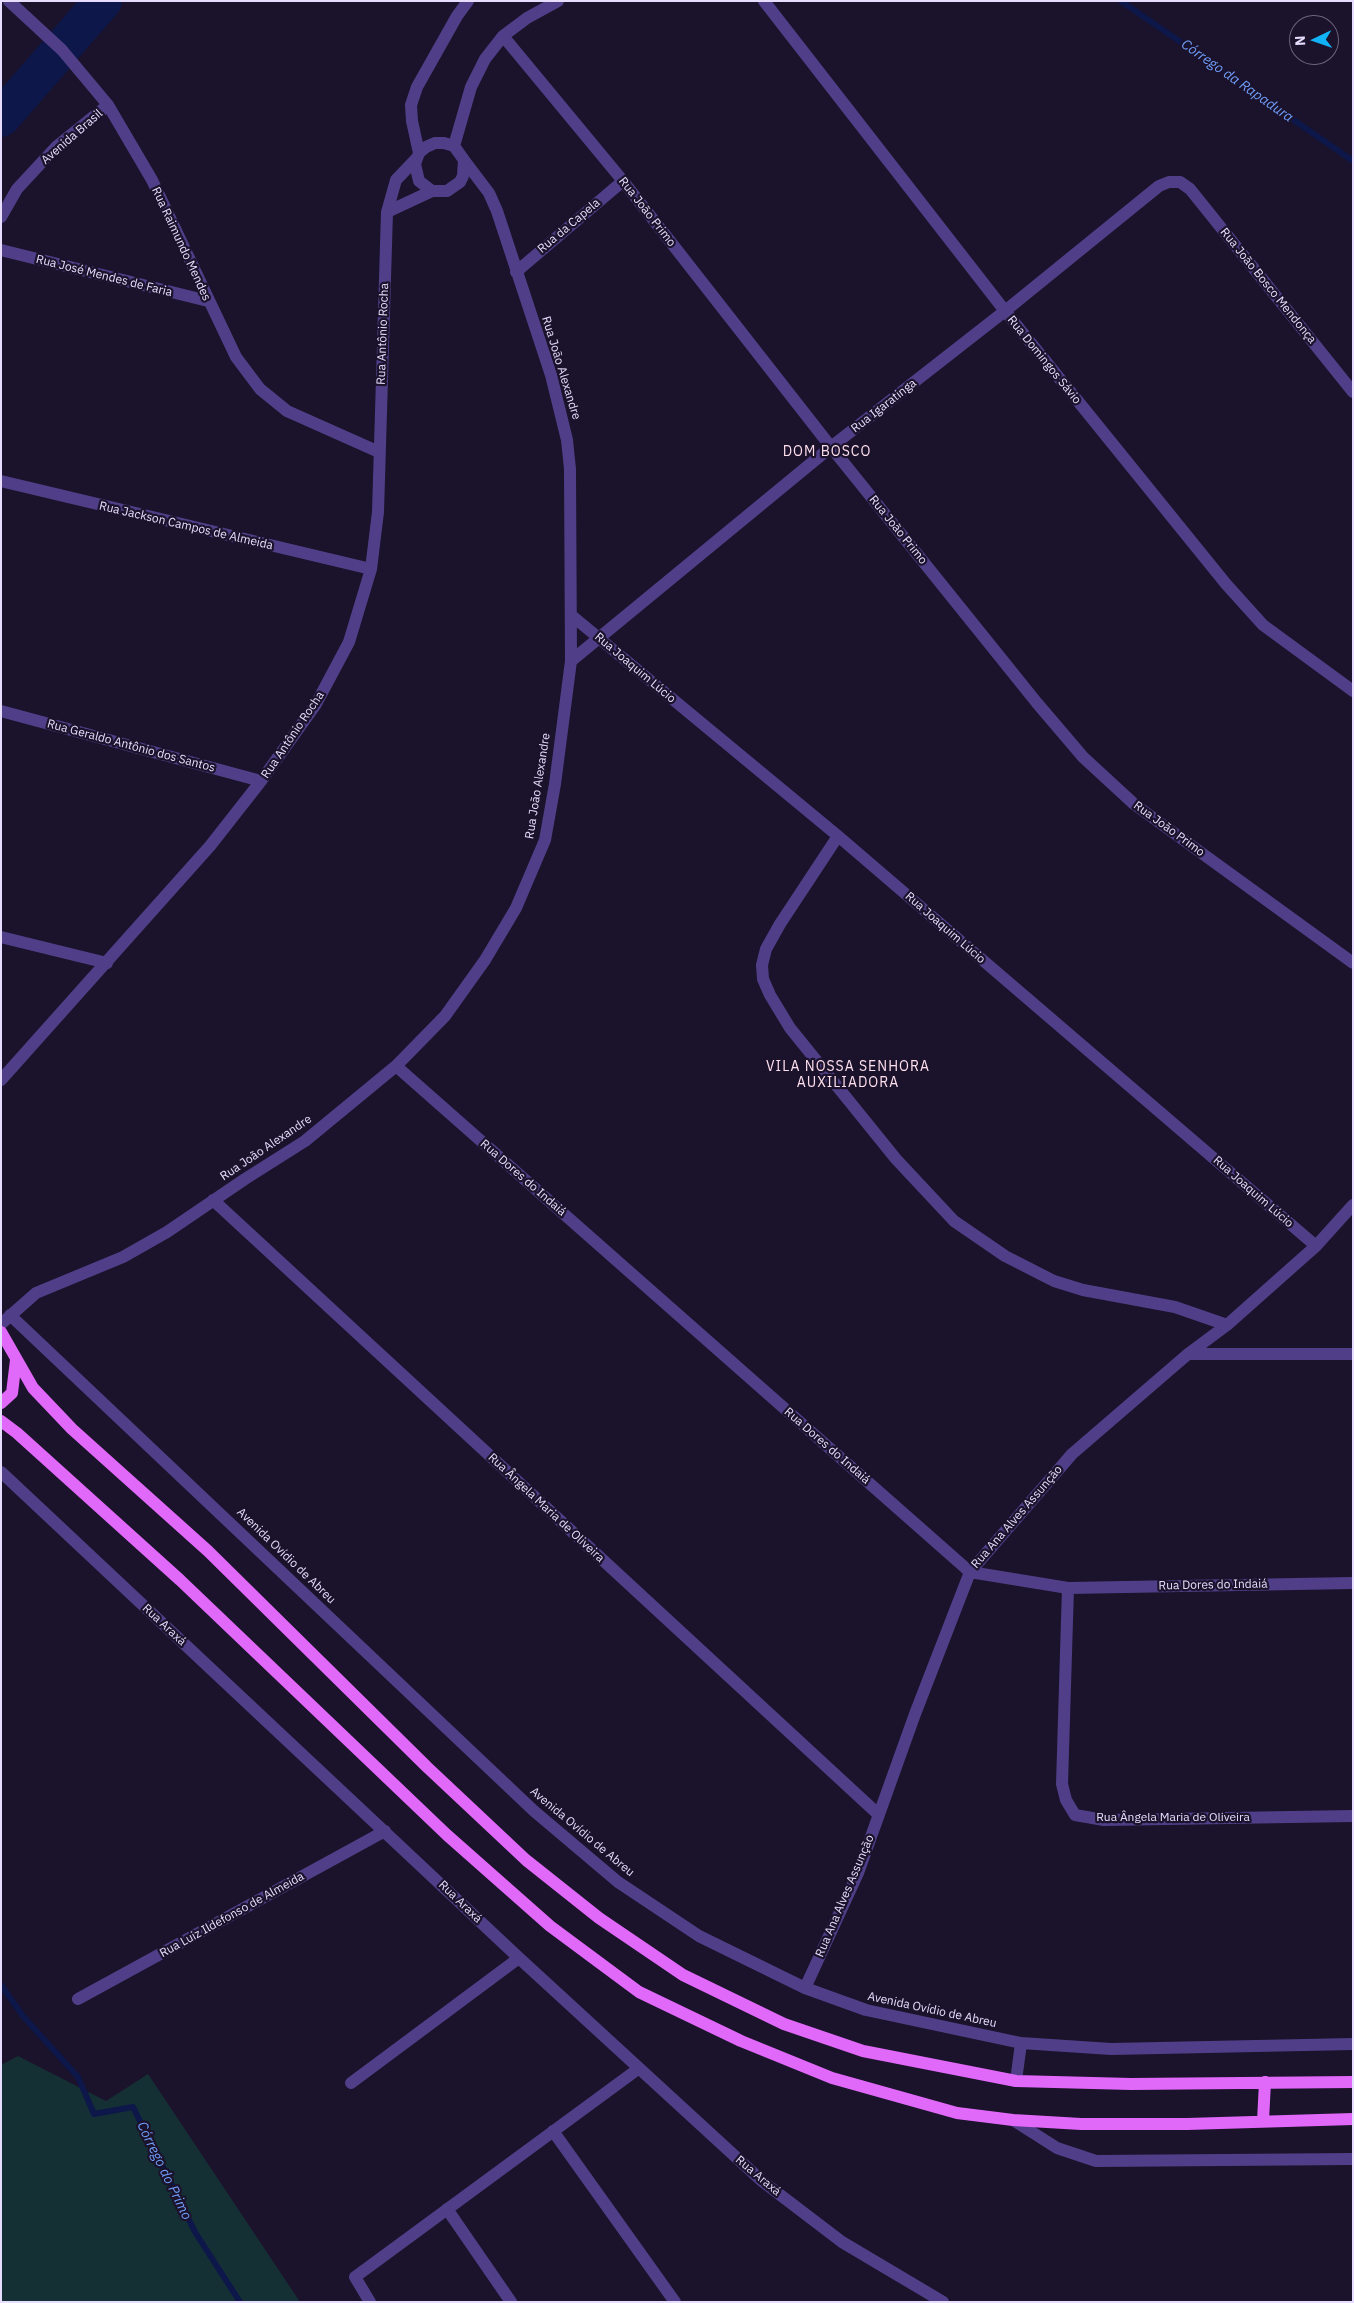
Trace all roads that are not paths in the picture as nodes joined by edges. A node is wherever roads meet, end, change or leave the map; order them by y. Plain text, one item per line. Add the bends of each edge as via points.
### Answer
1 (9, 1) edge
2 (468, 1) edge
3 (558, 1) edge
4 (764, 1) edge
5 (503, 36) junction
6 (108, 105) junction
7 (454, 146) junction
8 (417, 156) junction
9 (464, 160) junction
10 (623, 181) junction
11 (1180, 182) joint
12 (432, 191) junction
13 (386, 212) junction
14 (1, 218) edge
15 (1, 250) edge
16 (516, 272) junction
17 (208, 301) junction
18 (1005, 311) junction
19 (1353, 392) edge
20 (831, 447) junction
21 (379, 452) junction
22 (1, 481) edge
23 (371, 569) junction
24 (571, 615) junction
25 (598, 637) junction
26 (571, 661) junction
27 (1353, 691) edge
28 (1, 711) edge
29 (261, 781) junction
30 (838, 836) junction
31 (1, 937) edge
32 (107, 963) junction
33 (1353, 963) edge
34 (396, 1066) junction
35 (1, 1080) edge
36 (213, 1200) junction
37 (1353, 1205) edge
38 (1316, 1246) junction
39 (6, 1320) edge
40 (1227, 1325) junction
41 (1, 1332) edge
42 (1188, 1354) junction
43 (1353, 1354) edge
44 (16, 1360) junction
45 (1, 1403) edge
46 (1, 1421) edge
47 (1, 1472) edge
48 (970, 1572) junction
49 (1353, 1583) edge
50 (1068, 1588) junction
51 (879, 1816) junction
52 (1353, 1816) edge
53 (385, 1831) junction
54 (519, 1958) junction
55 (805, 1988) junction
56 (78, 1999) dead end
57 (1021, 2044) junction
58 (1353, 2044) edge
59 (638, 2069) junction
60 (1016, 2081) junction
61 (1265, 2082) junction
62 (1353, 2082) edge
63 (351, 2084) dead end
64 (1353, 2119) edge
65 (1013, 2120) junction
66 (1263, 2121) junction
67 (553, 2131) junction
68 (1353, 2159) edge
69 (447, 2209) junction
70 (370, 2302) edge
71 (511, 2302) edge
72 (675, 2302) edge
73 (943, 2302) edge

1 - 6 street, Rua Raimundo Mendes via 86,77
2 - 8 street via 417,87 411,105
3 - 5 street
4 - 18 street, Rua Domingos Sávio
5 - 7 street via 485,59 471,87
5 - 10 street, Rua João Primo
6 - 14 street, Avenida Brasil via 56,147 18,189
6 - 17 street, Rua Raimundo Mendes via 152,180
7 - 8 street via 434,143
7 - 9 street
8 - 12 street via 415,170 419,181
8 - 13 street, Rua Antônio Rocha via 396,180
9 - 12 street via 463,176 454,188
9 - 16 street, Rua João Alexandre via 489,193
10 - 16 street, Rua da Capela
10 - 20 street, Rua João Primo
11 - 18 street, Rua Igaratinga via 1159,186
11 - 19 street, Rua João Bosco Mendonça via 1190,189
12 - 13 street
13 - 21 street, Rua Antônio Rocha
15 - 17 street, Rua José Mendes de Faria
16 - 24 street, Rua João Alexandre via 551,375 567,440
17 - 21 street, Rua Raimundo Mendes via 236,358 260,388 287,411
18 - 20 street, Rua Igaratinga
18 - 27 street, Rua Domingos Sávio via 1226,584 1263,625
20 - 25 street, Rua Igaratinga
20 - 33 street, Rua João Primo via 1083,758 1134,804
21 - 23 street, Rua Antônio Rocha via 378,512
22 - 23 street, Rua Jackson Campos de Almeida
23 - 29 street, Rua Antônio Rocha via 349,642 316,704
24 - 25 street, Rua Joaquim Lúcio
24 - 26 street, Rua João Alexandre
25 - 26 street, Rua Igaratinga
25 - 30 street, Rua Joaquim Lúcio
26 - 34 street, Rua João Alexandre via 545,840 516,908 445,1016
28 - 29 street, Rua Geraldo Antônio dos Santos
29 - 32 street, Rua Antônio Rocha via 210,846
30 - 38 street, Rua Joaquim Lúcio
30 - 40 street via 780,924 766,949 762,965 763,979 770,995 790,1028 896,1159 954,1221 998,1251 1054,1281 1083,1290 1175,1307
31 - 32 street
32 - 35 street, Rua Antônio Rocha
34 - 36 street, Rua João Alexandre via 305,1141
34 - 48 street, Rua Dores do Indaiá
36 - 39 street, Rua João Alexandre via 123,1257 36,1293
36 - 51 street, Rua Ângela Maria de Oliveira
37 - 38 street, Rua Ana Alves Assunção
38 - 40 street, Rua Ana Alves Assunção
39 - 55 street, Avenida Ovídio de Abreu via 534,1811 618,1882 699,1936
40 - 42 street, Rua Ana Alves Assunção
41 - 44 main road
42 - 43 street
42 - 48 street, Rua Ana Alves Assunção via 1072,1454
44 - 45 main road via 12,1393
44 - 60 main road via 34,1388 72,1429 208,1551 526,1860 599,1918 683,1975 784,2024 863,2051
46 - 65 main road via 180,1580 454,1842 550,1926 639,1992 740,2041 832,2078 957,2113
47 - 53 street, Rua Araxá
48 - 50 street, Rua Dores do Indaiá
48 - 51 street, Rua Ana Alves Assunção
49 - 50 street, Rua Dores do Indaiá
50 - 52 street, Rua Ângela Maria de Oliveira via 1062,1784 1075,1815 1104,1820
51 - 55 street, Rua Ana Alves Assunção via 858,1873
53 - 54 street, Rua Araxá
53 - 56 street, Rua Luiz Ildefonso de Almeida
54 - 59 street, Rua Araxá
54 - 63 street
55 - 57 street, Avenida Ovídio de Abreu via 866,2010
57 - 58 street, Avenida Ovídio de Abreu via 1111,2049
57 - 60 street
59 - 67 street
59 - 73 street, Rua Araxá via 762,2181 842,2242
60 - 61 main road via 1132,2084
61 - 62 main road
61 - 66 main road
64 - 66 main road
65 - 66 main road via 1081,2124
65 - 68 street via 1057,2148 1096,2162
67 - 69 street
67 - 72 street
69 - 70 street via 355,2277
69 - 71 street

